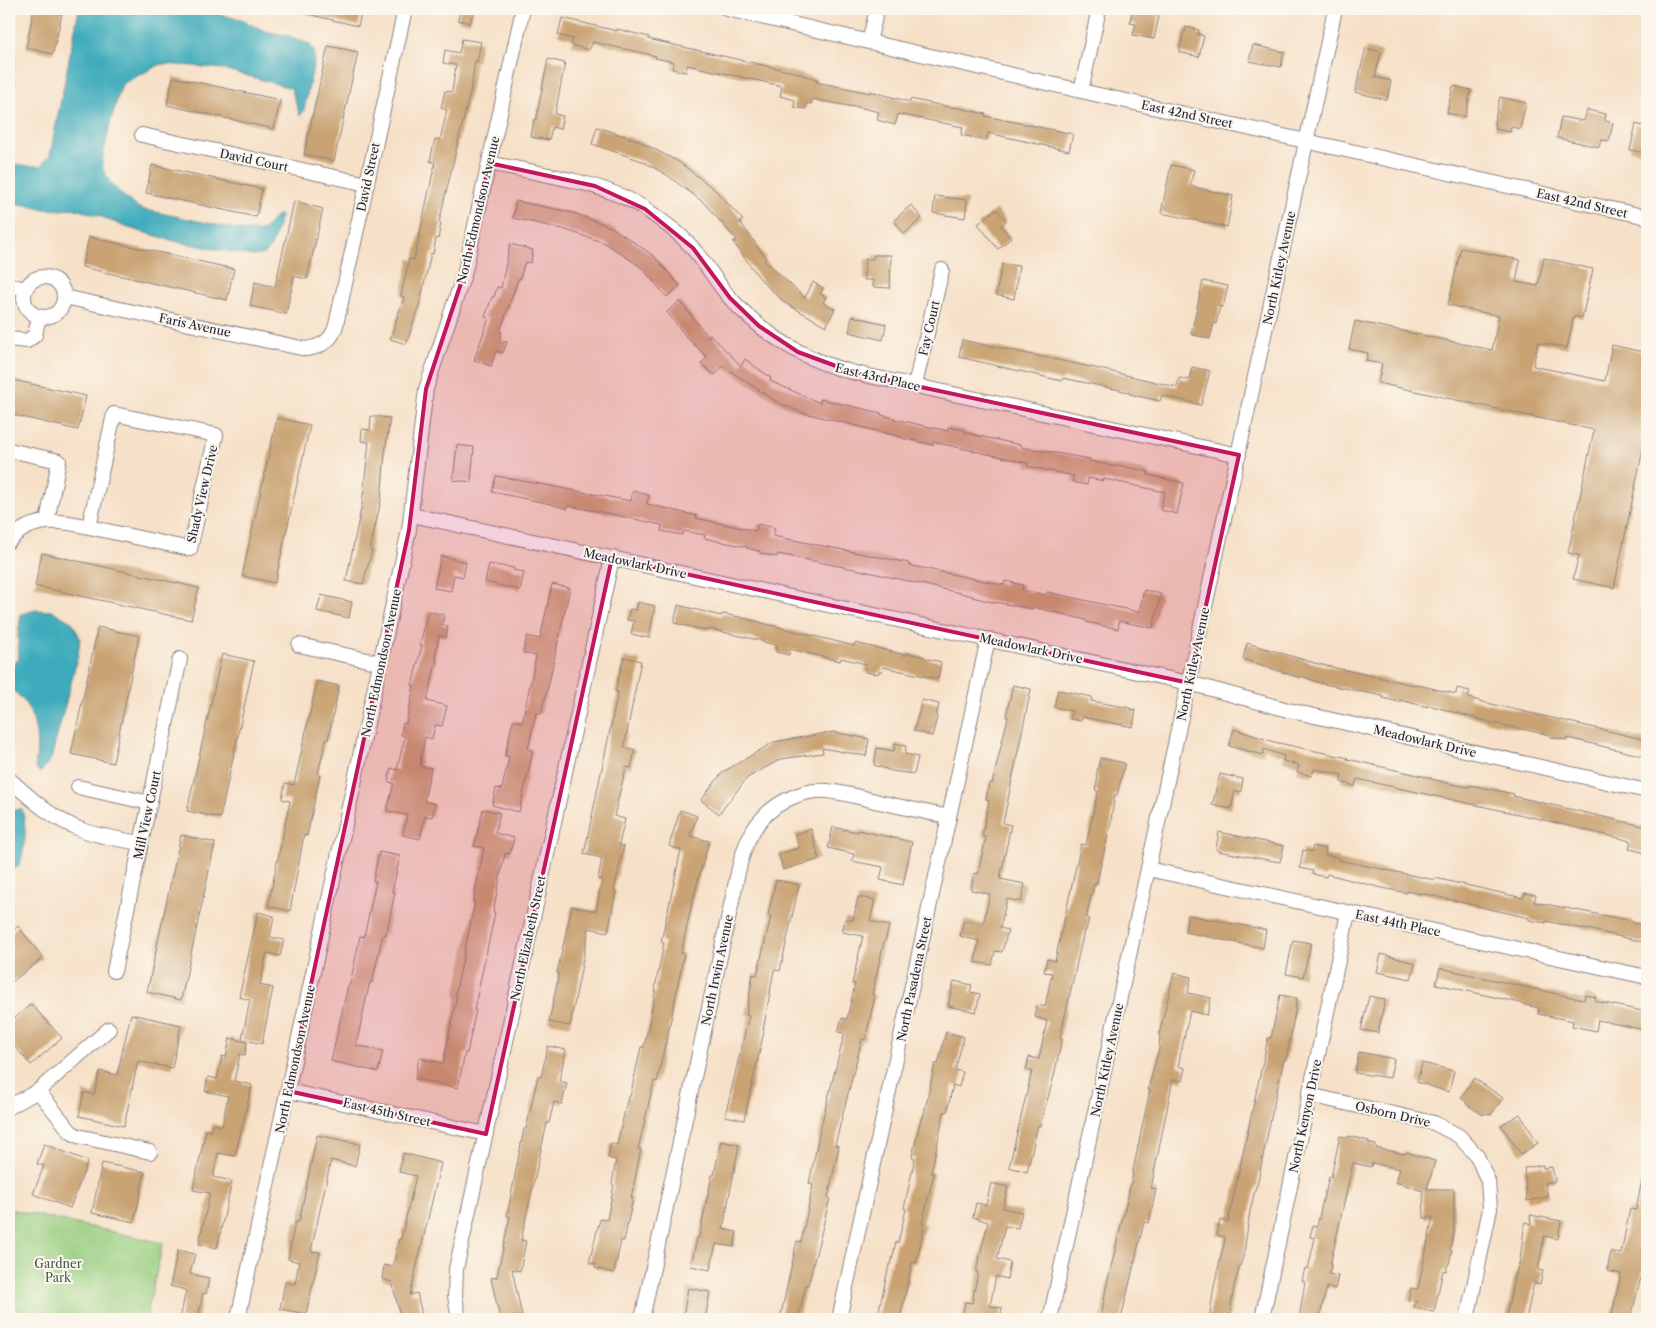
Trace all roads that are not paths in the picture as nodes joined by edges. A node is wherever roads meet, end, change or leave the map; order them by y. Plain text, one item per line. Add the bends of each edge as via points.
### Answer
1 (405, 9) edge
2 (523, 9) edge
3 (727, 9) edge
4 (877, 9) edge
5 (1099, 9) edge
6 (1335, 9) edge
7 (869, 42) junction
8 (1082, 91) junction
9 (142, 135) dead end
10 (1306, 141) junction
11 (489, 163) junction
12 (367, 184) junction
13 (1647, 217) edge
14 (942, 270) dead end
15 (9, 285) edge
16 (26, 288) junction
17 (64, 297) junction
18 (39, 316) junction
19 (9, 339) edge
20 (326, 343) joint
21 (915, 385) junction
22 (9, 450) edge
23 (1238, 454) junction
24 (412, 515) junction
25 (47, 521) junction
26 (89, 527) junction
27 (9, 541) edge
28 (612, 558) junction
29 (988, 639) junction
30 (300, 645) dead end
31 (180, 659) dead end
32 (381, 663) junction
33 (1189, 683) junction
34 (9, 780) edge
35 (78, 787) dead end
36 (1647, 792) edge
37 (150, 803) junction
38 (949, 817) junction
39 (141, 843) junction
40 (1148, 869) junction
41 (1348, 913) junction
42 (114, 972) dead end
43 (1647, 977) edge
44 (110, 1029) dead end
45 (38, 1091) junction
46 (288, 1091) junction
47 (1310, 1095) junction
48 (9, 1107) edge
49 (486, 1134) junction
50 (150, 1152) dead end
51 (238, 1319) edge
52 (459, 1319) edge
53 (642, 1319) edge
54 (839, 1319) edge
55 (1050, 1319) edge
56 (1262, 1319) edge
57 (1467, 1319) edge

1 - 12 street, David Street
2 - 11 street, North Edmondson Avenue
3 - 7 street, East 42nd Street
4 - 7 street
5 - 8 street
6 - 10 street, North Kitley Avenue
7 - 8 street, East 42nd Street
8 - 10 street, East 42nd Street
9 - 12 street, David Court
10 - 13 street, East 42nd Street
10 - 23 street, North Kitley Avenue
11 - 21 street, East 43rd Place via 595,186 627,199 651,212 693,248 739,308 769,334 798,352 829,365
11 - 24 street, North Edmondson Avenue via 465,271 426,389
12 - 20 street, David Street via 336,325
14 - 21 street, Fay Court
15 - 16 street
16 - 17 street via 35,279 48,277 60,284
16 - 18 street via 25,304
17 - 18 street via 56,312
17 - 20 street, Faris Avenue via 306,349
18 - 19 street via 35,335 27,341
21 - 23 street, East 43rd Place
22 - 25 street via 59,461
23 - 33 street, North Kitley Avenue
24 - 28 street, Meadowlark Drive
24 - 32 street, North Edmondson Avenue
25 - 26 street, Shady View Drive
25 - 27 street, Shady View Drive via 22,530
26 - 26 street, Shady View Drive via 114,414 216,435 190,549
28 - 29 street, Meadowlark Drive
28 - 49 street, North Elizabeth Street
29 - 33 street, Meadowlark Drive
29 - 38 street, North Pasadena Street
30 - 32 street
31 - 37 street, Mill View Court
32 - 46 street, North Edmondson Avenue
33 - 36 street, Meadowlark Drive via 1288,710
33 - 40 street, North Kitley Avenue
34 - 39 street via 70,825 103,836
35 - 37 street
37 - 39 street, Mill View Court
38 - 53 street, North Irwin Avenue via 834,791 812,792 780,803 752,833 730,910
38 - 54 street, North Pasadena Street
39 - 42 street, Mill View Court
40 - 41 street, East 44th Place
40 - 55 street, North Kitley Avenue
41 - 43 street, East 44th Place
41 - 47 street, North Kenyon Drive
44 - 45 street
45 - 48 street
45 - 50 street via 71,1132 78,1136
46 - 49 street, East 45th Street
46 - 51 street, North Edmondson Avenue
47 - 56 street, North Kenyon Drive
47 - 57 street, Osborn Drive via 1434,1123 1459,1136 1477,1156 1488,1181 1490,1209
49 - 52 street, North Elizabeth Street via 455,1276 454,1296

